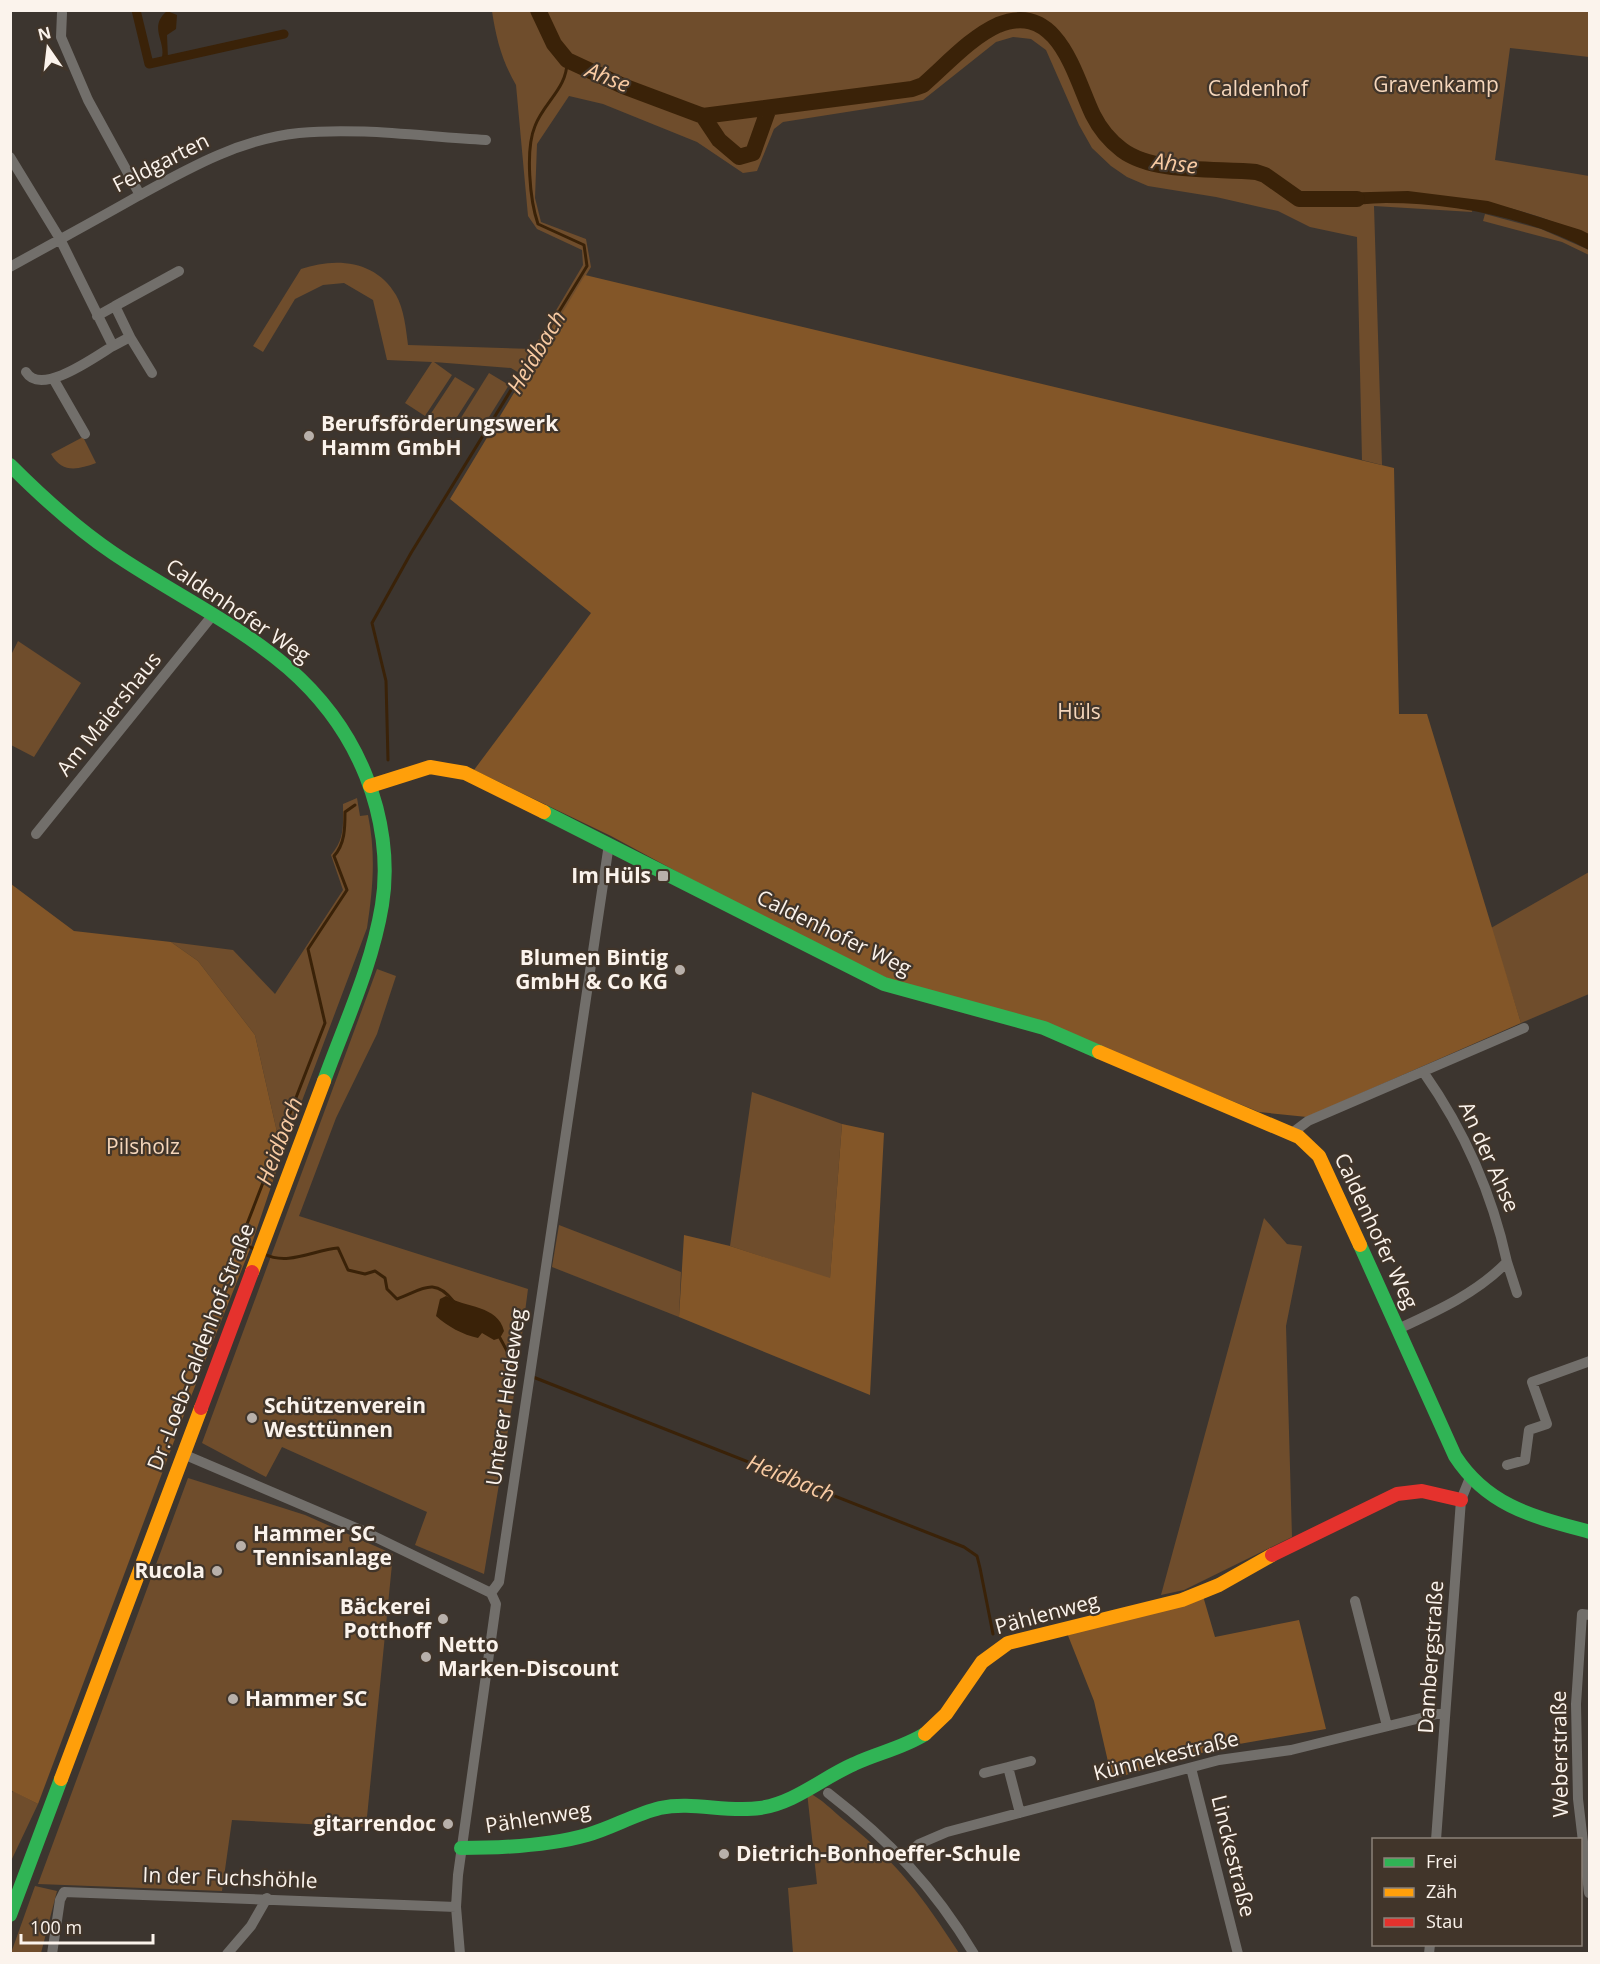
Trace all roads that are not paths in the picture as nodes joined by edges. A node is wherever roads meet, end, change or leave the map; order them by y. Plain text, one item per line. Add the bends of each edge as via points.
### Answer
1 (62, 13) dead end
2 (486, 140) dead end
3 (10, 157) edge
4 (140, 195) junction
5 (60, 239) junction
6 (10, 267) edge
7 (179, 271) dead end
8 (115, 306) junction
9 (97, 316) junction
10 (130, 337) junction
11 (113, 346) junction
12 (27, 372) dead end
13 (152, 373) dead end
14 (54, 380) junction
15 (84, 434) dead end
16 (10, 465) edge
17 (212, 616) junction
18 (370, 786) junction
19 (36, 834) dead end
20 (609, 844) junction
21 (1524, 1028) dead end
22 (1424, 1073) junction
23 (1292, 1132) junction
24 (1507, 1262) junction
25 (1517, 1293) dead end
26 (1398, 1329) junction
27 (1590, 1361) edge
28 (183, 1454) junction
29 (1507, 1465) dead end
30 (1469, 1480) junction
31 (1461, 1500) junction
32 (1590, 1532) edge
33 (491, 1593) junction
34 (1355, 1601) dead end
35 (1586, 1615) edge
36 (1445, 1712) junction
37 (1387, 1726) junction
38 (1030, 1761) dead end
39 (1008, 1767) junction
40 (1191, 1768) junction
41 (984, 1773) dead end
42 (828, 1793) dead end
43 (1020, 1813) junction
44 (1436, 1838) edge
45 (461, 1848) junction
46 (904, 1857) junction
47 (1589, 1893) edge
48 (267, 1898) junction
49 (456, 1907) junction
50 (10, 1915) edge
51 (52, 1953) edge
52 (227, 1953) edge
53 (460, 1953) edge
54 (974, 1953) edge
55 (1238, 1953) edge

1 - 4 street via 61,37 88,100
2 - 4 street, Feldgarten via 298,133 224,152
3 - 5 street
4 - 5 street, Feldgarten
5 - 6 street, Feldgarten
5 - 9 street
7 - 8 street
8 - 9 street
8 - 10 street
9 - 11 street
10 - 11 street
10 - 13 street
11 - 14 street
12 - 14 street via 40,381
14 - 15 street
16 - 17 main road, Caldenhofer Weg via 111,552
17 - 18 main road, Caldenhofer Weg via 275,656 310,686 345,732
17 - 19 street, Am Maiershaus
18 - 20 main road, Caldenhofer Weg via 430,767 454,770
18 - 28 main road, Dr.-Loeb-Caldenhof-Straße via 383,844 384,888 379,924 366,969
20 - 23 main road, Caldenhofer Weg via 884,984 1044,1028
20 - 33 street, Unterer Heideweg via 499,1582
21 - 22 street
22 - 23 street via 1308,1121
22 - 24 street, An der Ahse via 1449,1108 1474,1158 1500,1230
23 - 26 main road, Caldenhofer Weg via 1310,1145 1326,1171
24 - 25 street, An der Ahse
24 - 26 street via 1460,1299
26 - 30 main road, Caldenhofer Weg
27 - 29 street via 1532,1382 1547,1424 1529,1430 1525,1460
28 - 33 street via 361,1530
28 - 50 main road, Dr.-Loeb-Caldenhof-Straße
30 - 31 street, Dambergstraße
30 - 32 main road, Caldenhofer Weg via 1501,1503
31 - 36 street, Dambergstraße
31 - 45 main road, Pählenweg via 1414,1489 1397,1494 1182,1600 992,1650 974,1669 948,1710 924,1735 852,1765 774,1805 741,1809 677,1805 646,1812 588,1835 530,1844
33 - 45 street, Unterer Heideweg via 496,1604
34 - 37 street
35 - 47 street, Weberstraße via 1576,1704 1578,1799
36 - 37 street, Künnekestraße
36 - 44 street, Dambergstraße
37 - 40 street, Künnekestraße via 1291,1750
38 - 39 street
39 - 41 street
39 - 43 street
40 - 43 street, Künnekestraße
40 - 55 street, Linckestraße
42 - 46 street
43 - 46 street, Künnekestraße via 947,1832 919,1844
45 - 49 street, Unterer Heideweg
46 - 54 street via 934,1892
48 - 49 street, In der Fuchshöhle
48 - 51 street, In der Fuchshöhle via 64,1892
48 - 52 street via 251,1926
49 - 53 street, Unterer Heideweg

